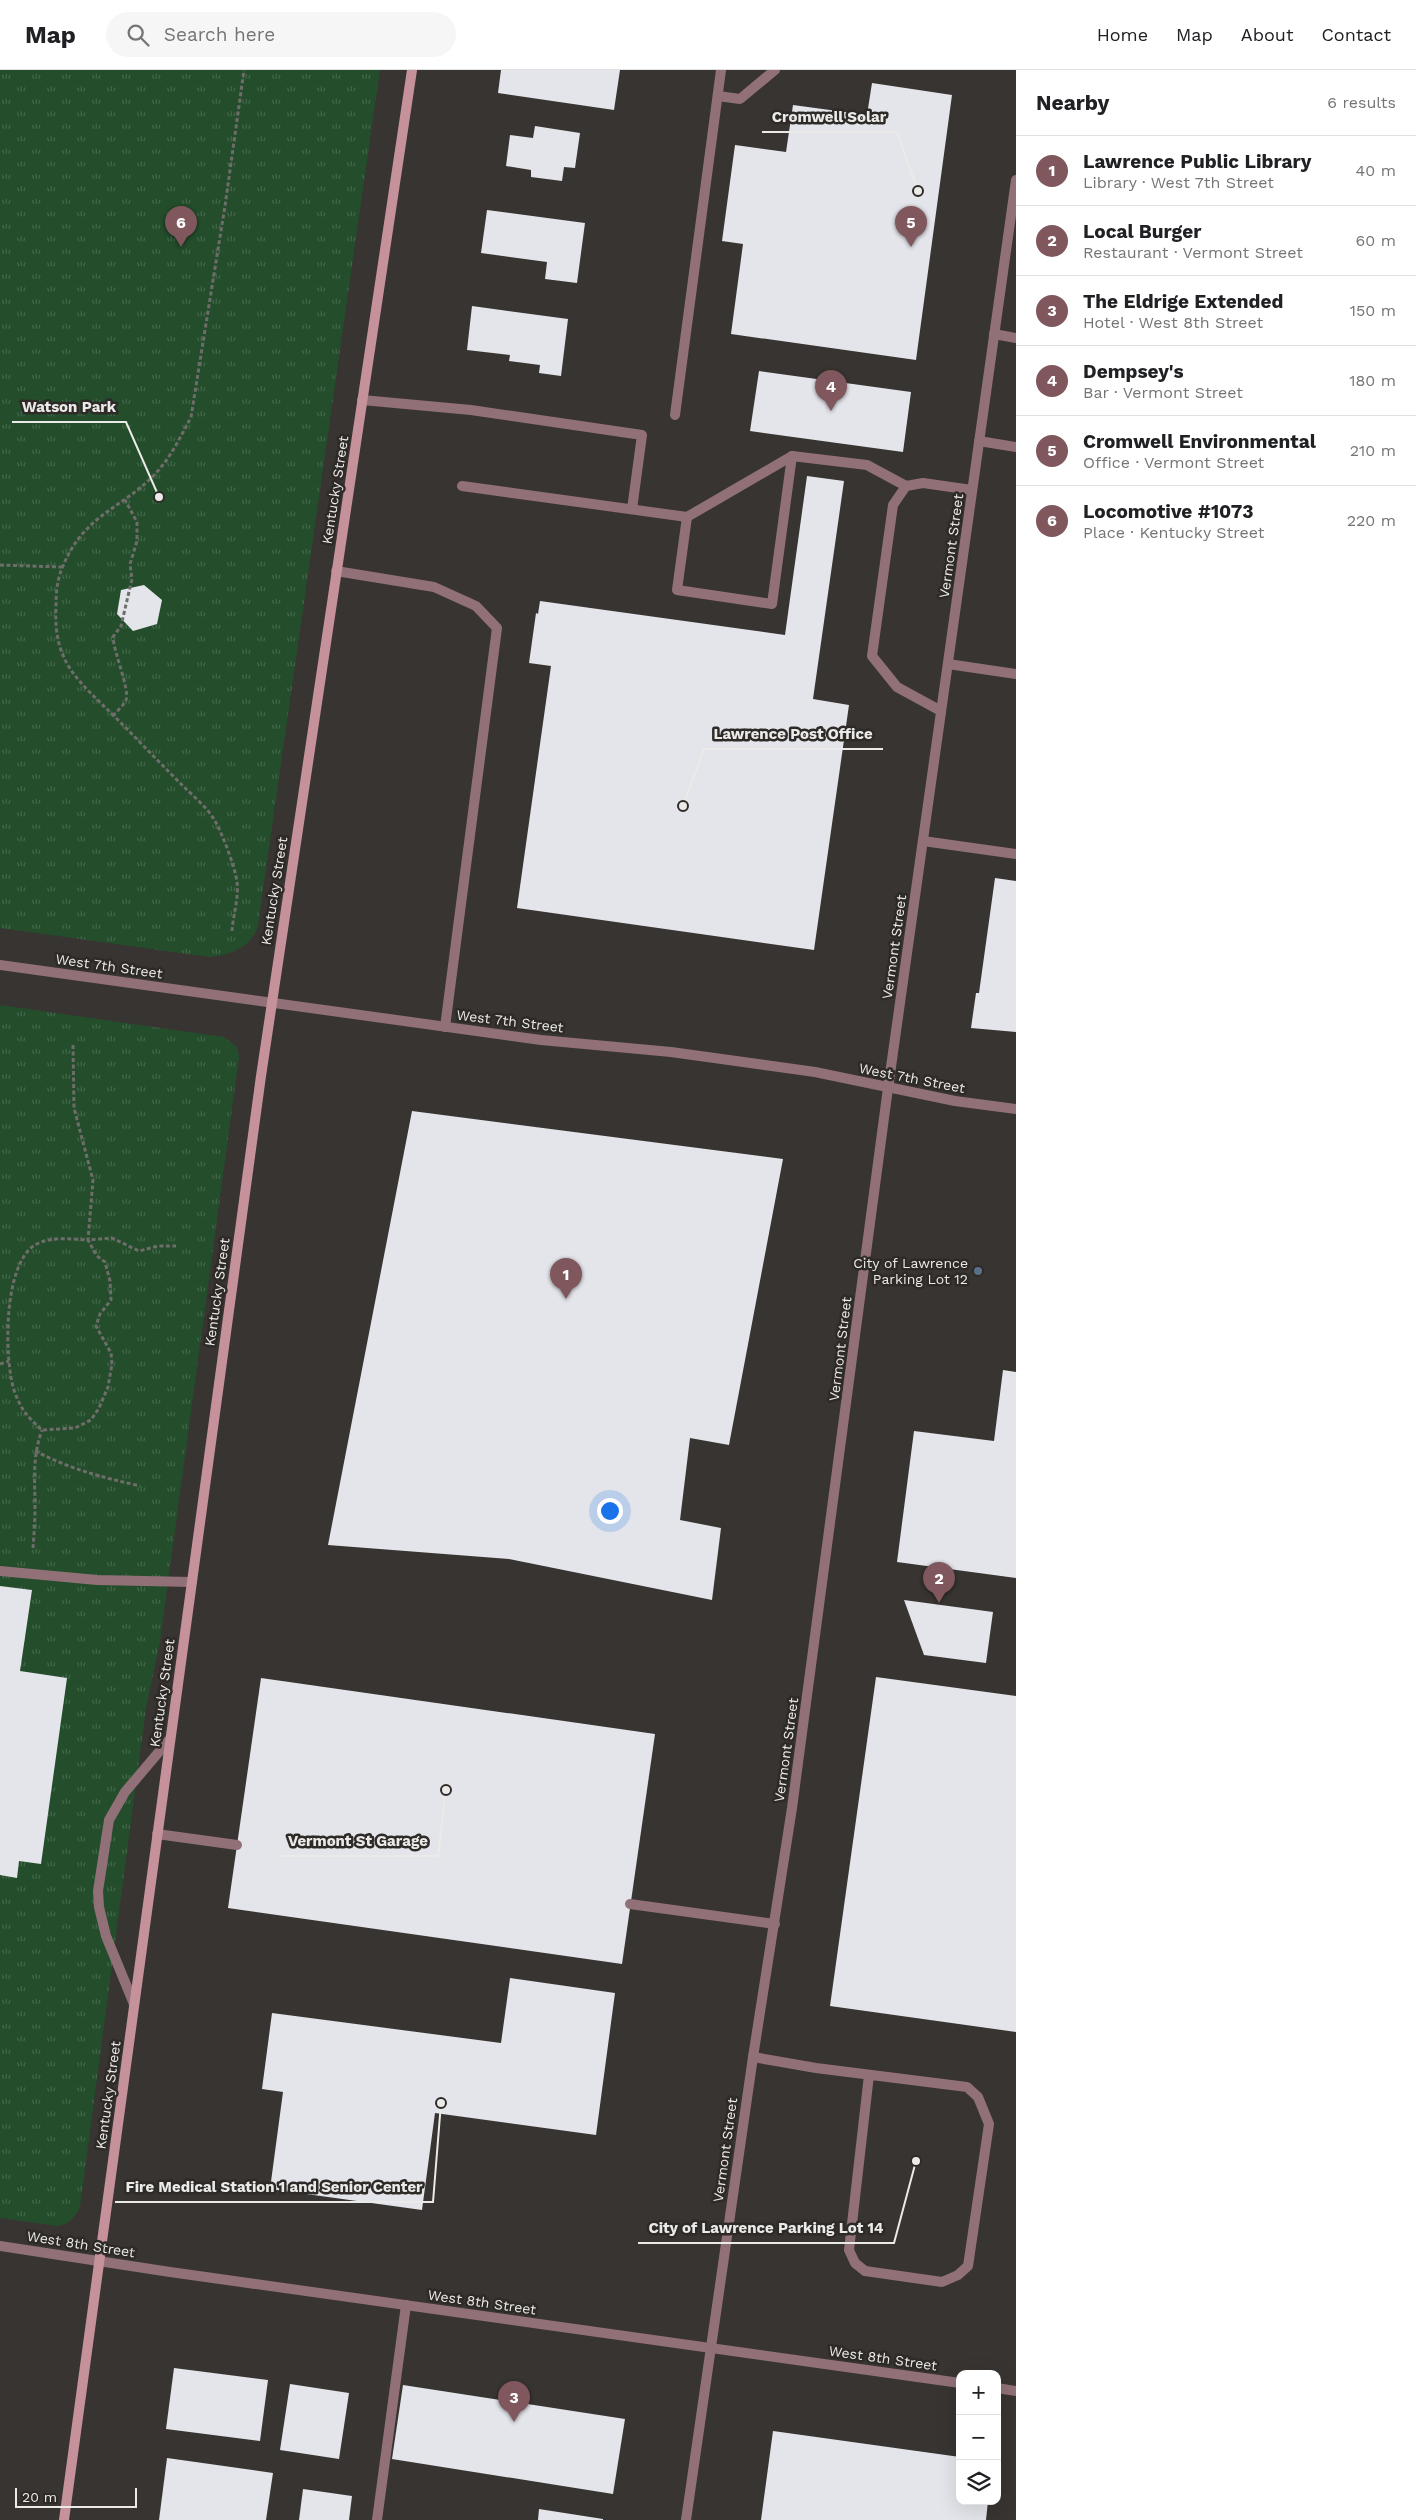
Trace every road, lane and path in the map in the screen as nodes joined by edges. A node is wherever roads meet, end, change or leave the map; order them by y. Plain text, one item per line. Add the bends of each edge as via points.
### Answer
1 (242, 70) edge
2 (412, 70) edge
3 (721, 70) edge
4 (775, 70) edge
5 (718, 96) junction
6 (1016, 180) edge
7 (994, 334) junction
8 (1016, 338) edge
9 (362, 400) junction
10 (675, 415) dead end
11 (979, 442) junction
12 (1016, 447) edge
13 (792, 456) junction
14 (462, 486) dead end
15 (906, 486) junction
16 (972, 490) junction
17 (124, 500) junction
18 (632, 509) junction
19 (687, 517) junction
20 (0, 565) edge
21 (62, 567) junction
22 (336, 571) junction
23 (948, 664) junction
24 (1016, 674) edge
25 (942, 711) junction
26 (114, 716) junction
27 (923, 841) junction
28 (1016, 854) edge
29 (232, 931) dead end
30 (0, 965) edge
31 (272, 1002) junction
32 (445, 1027) junction
33 (73, 1045) dead end
34 (888, 1088) junction
35 (1016, 1109) edge
36 (88, 1240) junction
37 (176, 1246) dead end
38 (9, 1361) junction
39 (0, 1364) edge
40 (42, 1430) junction
41 (35, 1451) junction
42 (140, 1486) dead end
43 (0, 1571) edge
44 (31, 1574) junction
45 (192, 1582) junction
46 (169, 1740) junction
47 (157, 1834) junction
48 (237, 1845) dead end
49 (630, 1904) dead end
50 (775, 1924) junction
51 (134, 2004) junction
52 (753, 2057) junction
53 (869, 2074) junction
54 (0, 2246) edge
55 (100, 2261) junction
56 (406, 2305) junction
57 (710, 2348) junction
58 (956, 2382) edge
59 (1001, 2389) edge
60 (1016, 2391) edge
61 (64, 2520) edge
62 (376, 2520) edge
63 (686, 2520) edge

1 - 17 path via 225,206 191,417 175,448 157,472
2 - 9 main road, Kentucky Street
3 - 5 street
4 - 5 street via 740,99
5 - 10 street
6 - 7 street, Vermont Street
7 - 8 street
7 - 11 street, Vermont Street
9 - 18 street via 471,410 642,435
9 - 22 main road, Kentucky Street
11 - 12 street
11 - 16 street, Vermont Street
13 - 15 street via 867,465
13 - 19 street
13 - 19 street via 772,604 677,590
14 - 18 street
15 - 16 street via 922,483
15 - 25 street via 893,506 872,656 896,687
16 - 23 street, Vermont Street
17 - 21 path via 86,527
17 - 26 path via 137,522 137,541 130,564 132,579 121,626 113,637 119,668 127,683 126,699
18 - 19 street
20 - 21 path
21 - 26 path via 56,590 55,616 62,656 86,691
22 - 31 main road, Kentucky Street
22 - 32 street via 434,587 476,606 496,628
23 - 24 street
23 - 25 street, Vermont Street
25 - 27 street, Vermont Street
26 - 29 path via 215,821 237,882
27 - 28 street
27 - 34 street, Vermont Street
30 - 31 street, West 7th Street
31 - 32 street, West 7th Street
31 - 45 main road, Kentucky Street
32 - 34 street, West 7th Street via 671,1052 814,1072
33 - 36 path via 74,1108 93,1180
34 - 35 street, West 7th Street
34 - 50 street, Vermont Street
36 - 37 path via 112,1238 138,1251
36 - 38 path via 50,1240 36,1244 25,1253 12,1290
36 - 40 path via 96,1256 105,1262 110,1281 111,1300 100,1314 96,1326 111,1353 108,1387 91,1420 76,1428
38 - 39 path
38 - 40 path via 14,1390 24,1414
40 - 41 path
41 - 42 path via 86,1474
41 - 44 path
43 - 44 street
44 - 45 street via 96,1580
45 - 46 main road, Kentucky Street
46 - 47 main road, Kentucky Street
46 - 51 street via 124,1792 109,1820 98,1891 106,1936
47 - 48 street
47 - 51 main road, Kentucky Street
49 - 50 street
50 - 52 street, Vermont Street
51 - 55 main road, Kentucky Street
52 - 53 street
52 - 57 street, Vermont Street
53 - 53 street via 850,2250 855,2263 865,2271 942,2282 968,2266 989,2124 978,2097 967,2087
54 - 55 street, West 8th Street
55 - 56 street, West 8th Street
55 - 61 main road, Kentucky Street
56 - 57 street, West 8th Street
56 - 62 street
57 - 58 street, West 8th Street
57 - 63 street, Vermont Street
59 - 60 street

